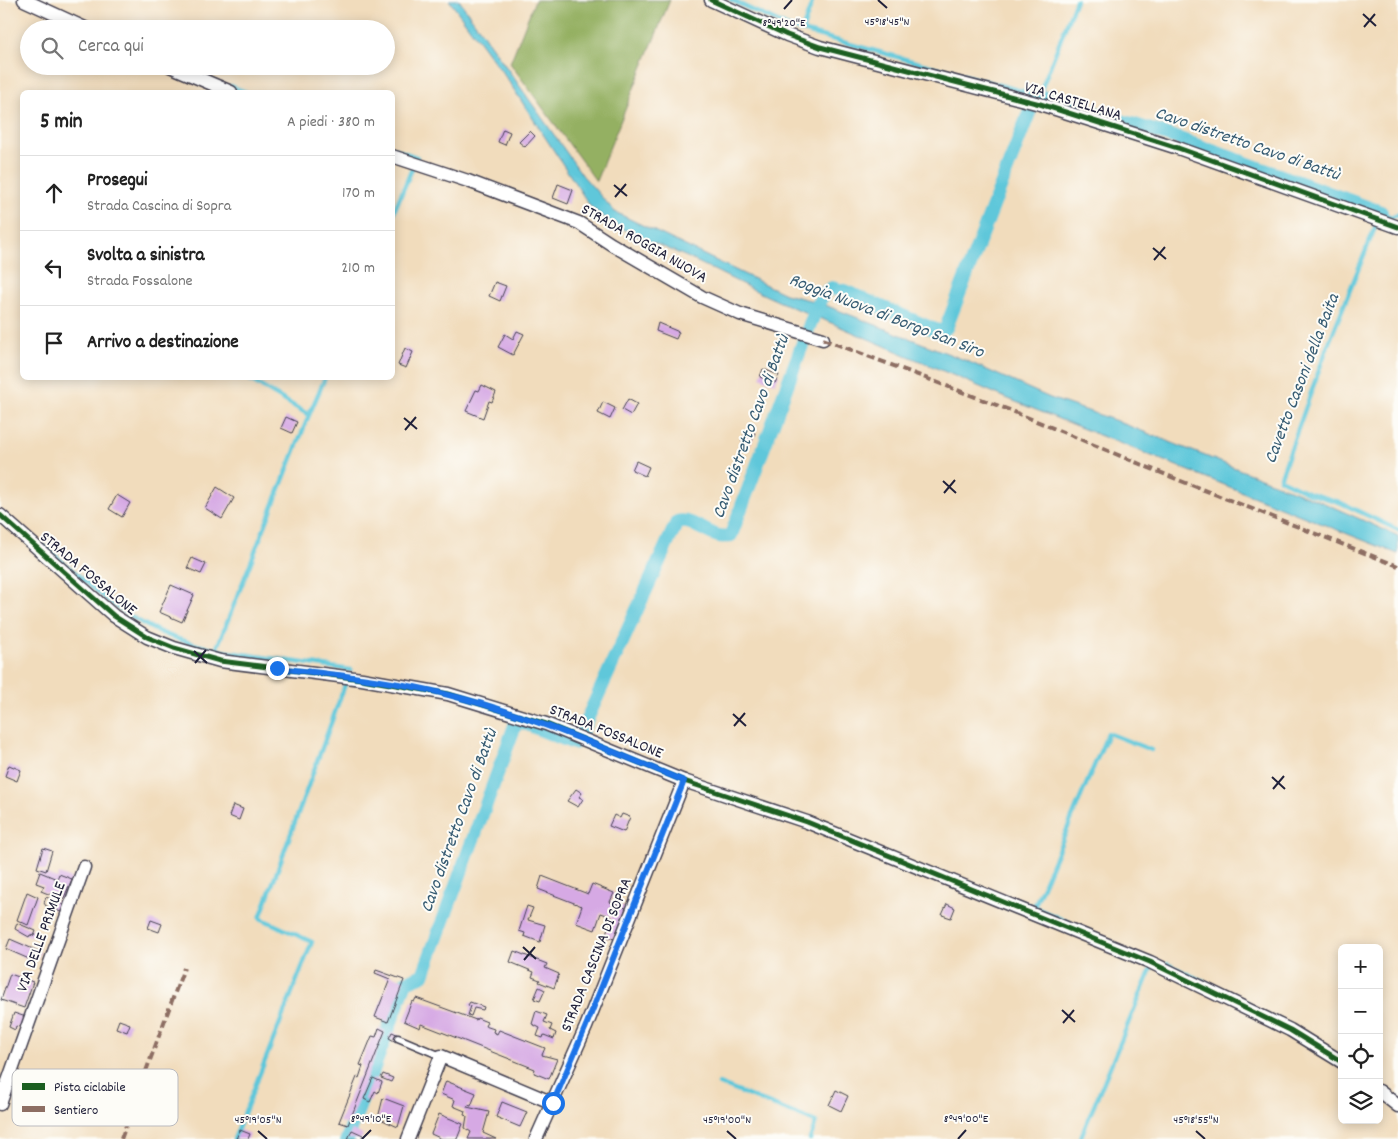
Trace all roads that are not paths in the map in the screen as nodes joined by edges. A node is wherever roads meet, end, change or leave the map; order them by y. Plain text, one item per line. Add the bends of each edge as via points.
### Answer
1 (24, 0) edge
2 (711, 0) edge
3 (67, 20) edge
4 (191, 75) edge
5 (226, 90) edge
6 (395, 157) edge
7 (1397, 226) edge
8 (812, 335) dead end
9 (0, 515) edge
10 (684, 781) junction
11 (84, 867) dead end
12 (398, 1038) dead end
13 (440, 1056) junction
14 (1338, 1060) edge
15 (12, 1069) edge
16 (12, 1070) edge
17 (1383, 1094) edge
18 (553, 1103) junction
19 (0, 1104) edge
20 (1398, 1106) edge
21 (408, 1139) edge
22 (536, 1139) edge

1 - 3 street
2 - 7 street, VIA CASTELLANA via 820,47 1034,103 1178,148
4 - 5 street
6 - 8 street, STRADA ROGGIA NUOVA via 579,223 702,297 749,317
9 - 10 street, STRADA FOSSALONE via 114,616 147,637 174,648 220,662 362,678 448,694 546,724
10 - 14 street, STRADA FOSSALONE via 807,822 1154,964 1290,1030
10 - 18 street, STRADA CASCINA DI SOPRA
11 - 15 street, VIA DELLE PRIMULE
12 - 13 lane
13 - 18 street
13 - 21 street
16 - 19 street, VIA DELLE PRIMULE
17 - 20 street
18 - 22 street, STRADA CASCINA DI SOPRA

